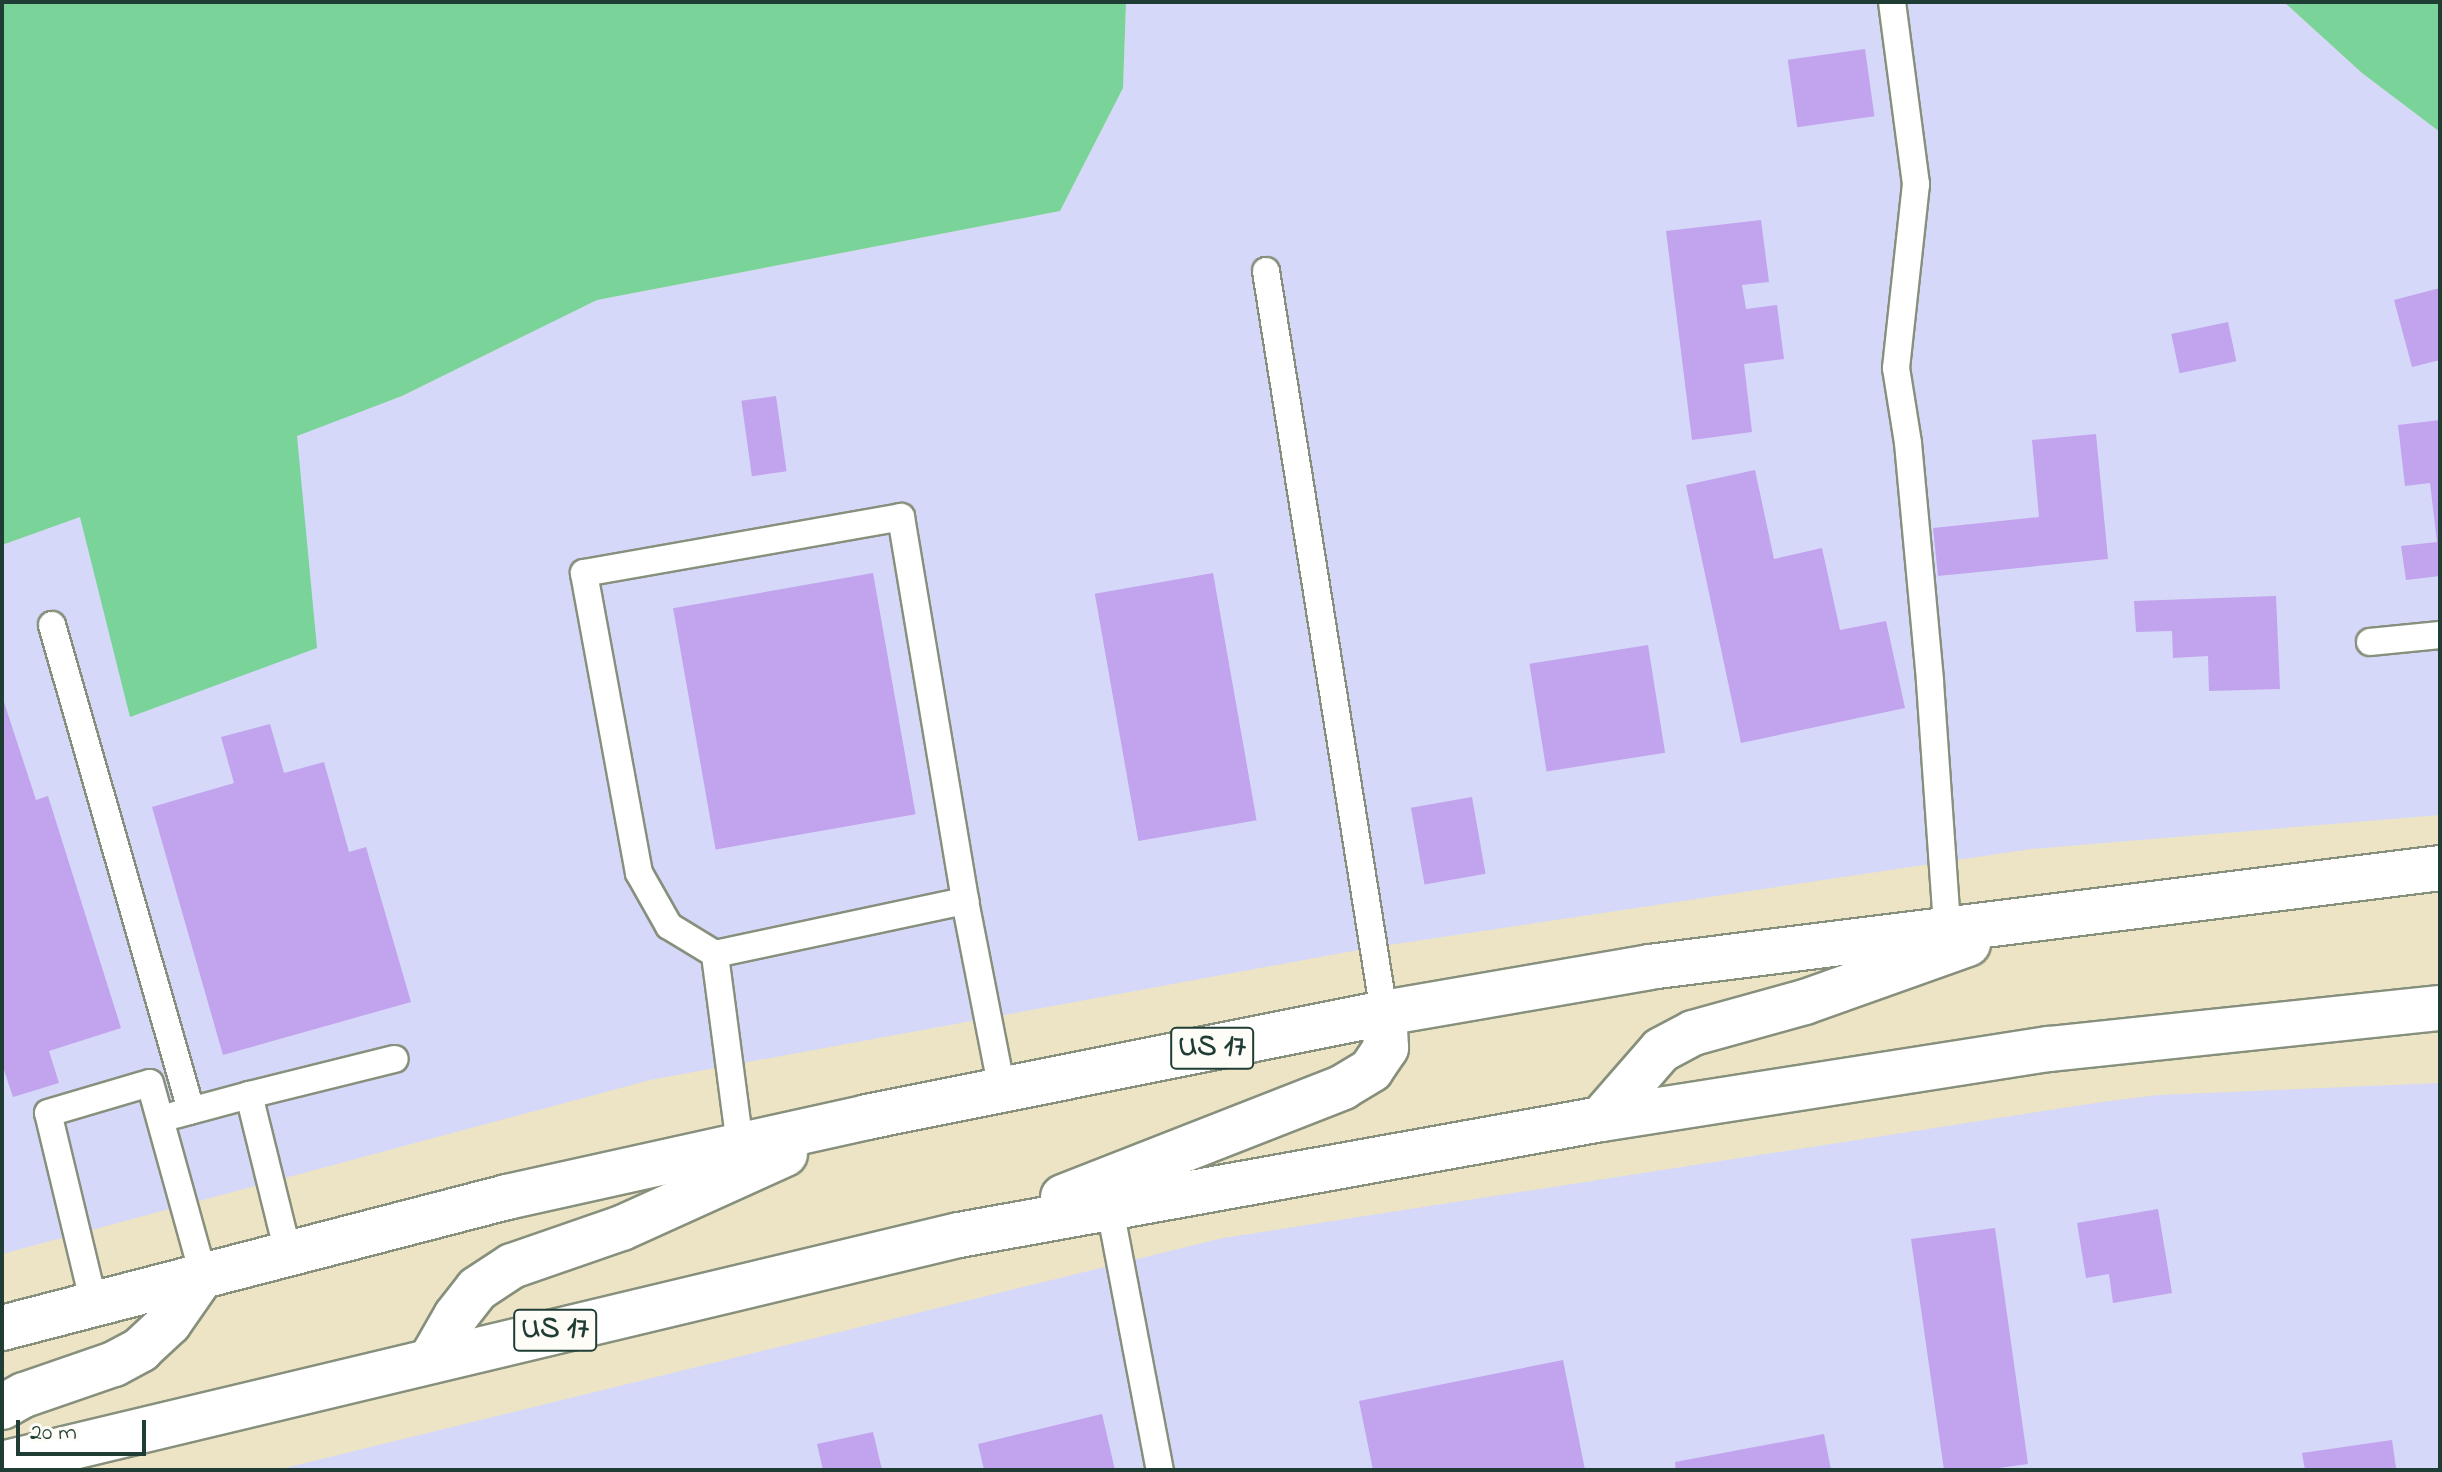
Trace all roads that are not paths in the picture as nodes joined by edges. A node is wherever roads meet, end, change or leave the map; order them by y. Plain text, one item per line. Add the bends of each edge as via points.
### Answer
1 (1892, 2) edge
2 (1266, 271) dead end
3 (52, 625) dead end
4 (2440, 635) edge
5 (2370, 642) dead end
6 (2440, 868) edge
7 (965, 901) junction
8 (2050, 915) junction
9 (1947, 928) junction
10 (715, 954) junction
11 (2440, 1008) edge
12 (1384, 1013) junction
13 (395, 1059) dead end
14 (1002, 1090) junction
15 (249, 1095) junction
16 (191, 1110) junction
17 (867, 1117) junction
18 (160, 1119) junction
19 (1601, 1119) junction
20 (740, 1145) junction
21 (1110, 1209) junction
22 (959, 1235) junction
23 (288, 1253) junction
24 (203, 1274) junction
25 (94, 1304) junction
26 (2, 1328) edge
27 (432, 1358) junction
28 (2, 1407) edge
29 (2, 1464) edge
30 (1160, 1470) edge

1 - 9 lane via 1916,184 1896,368 1927,650
2 - 12 lane
3 - 16 lane
4 - 5 lane
6 - 8 main road, US 17
7 - 10 lane
7 - 10 lane via 901,517 584,573 639,873 669,926
7 - 14 lane
8 - 9 main road, US 17
8 - 19 main road via 1805,1002 1693,1033 1661,1050
9 - 12 main road, US 17 via 1649,967
10 - 20 lane
11 - 19 main road, US 17 via 2049,1049
12 - 14 main road, US 17
12 - 22 main road via 1386,1048 1371,1070 1343,1087
13 - 15 lane
14 - 17 main road, US 17
15 - 16 lane
15 - 23 lane
16 - 18 lane
17 - 20 main road, US 17
17 - 27 main road via 622,1228 512,1266 477,1289
18 - 24 lane
18 - 25 lane via 150,1083 48,1113
19 - 21 main road, US 17
20 - 23 main road, US 17
21 - 22 main road, US 17
21 - 30 lane
22 - 27 main road, US 17
23 - 24 main road, US 17
24 - 25 main road, US 17
24 - 28 main road via 169,1323 140,1350
25 - 26 main road, US 17
27 - 29 main road, US 17

